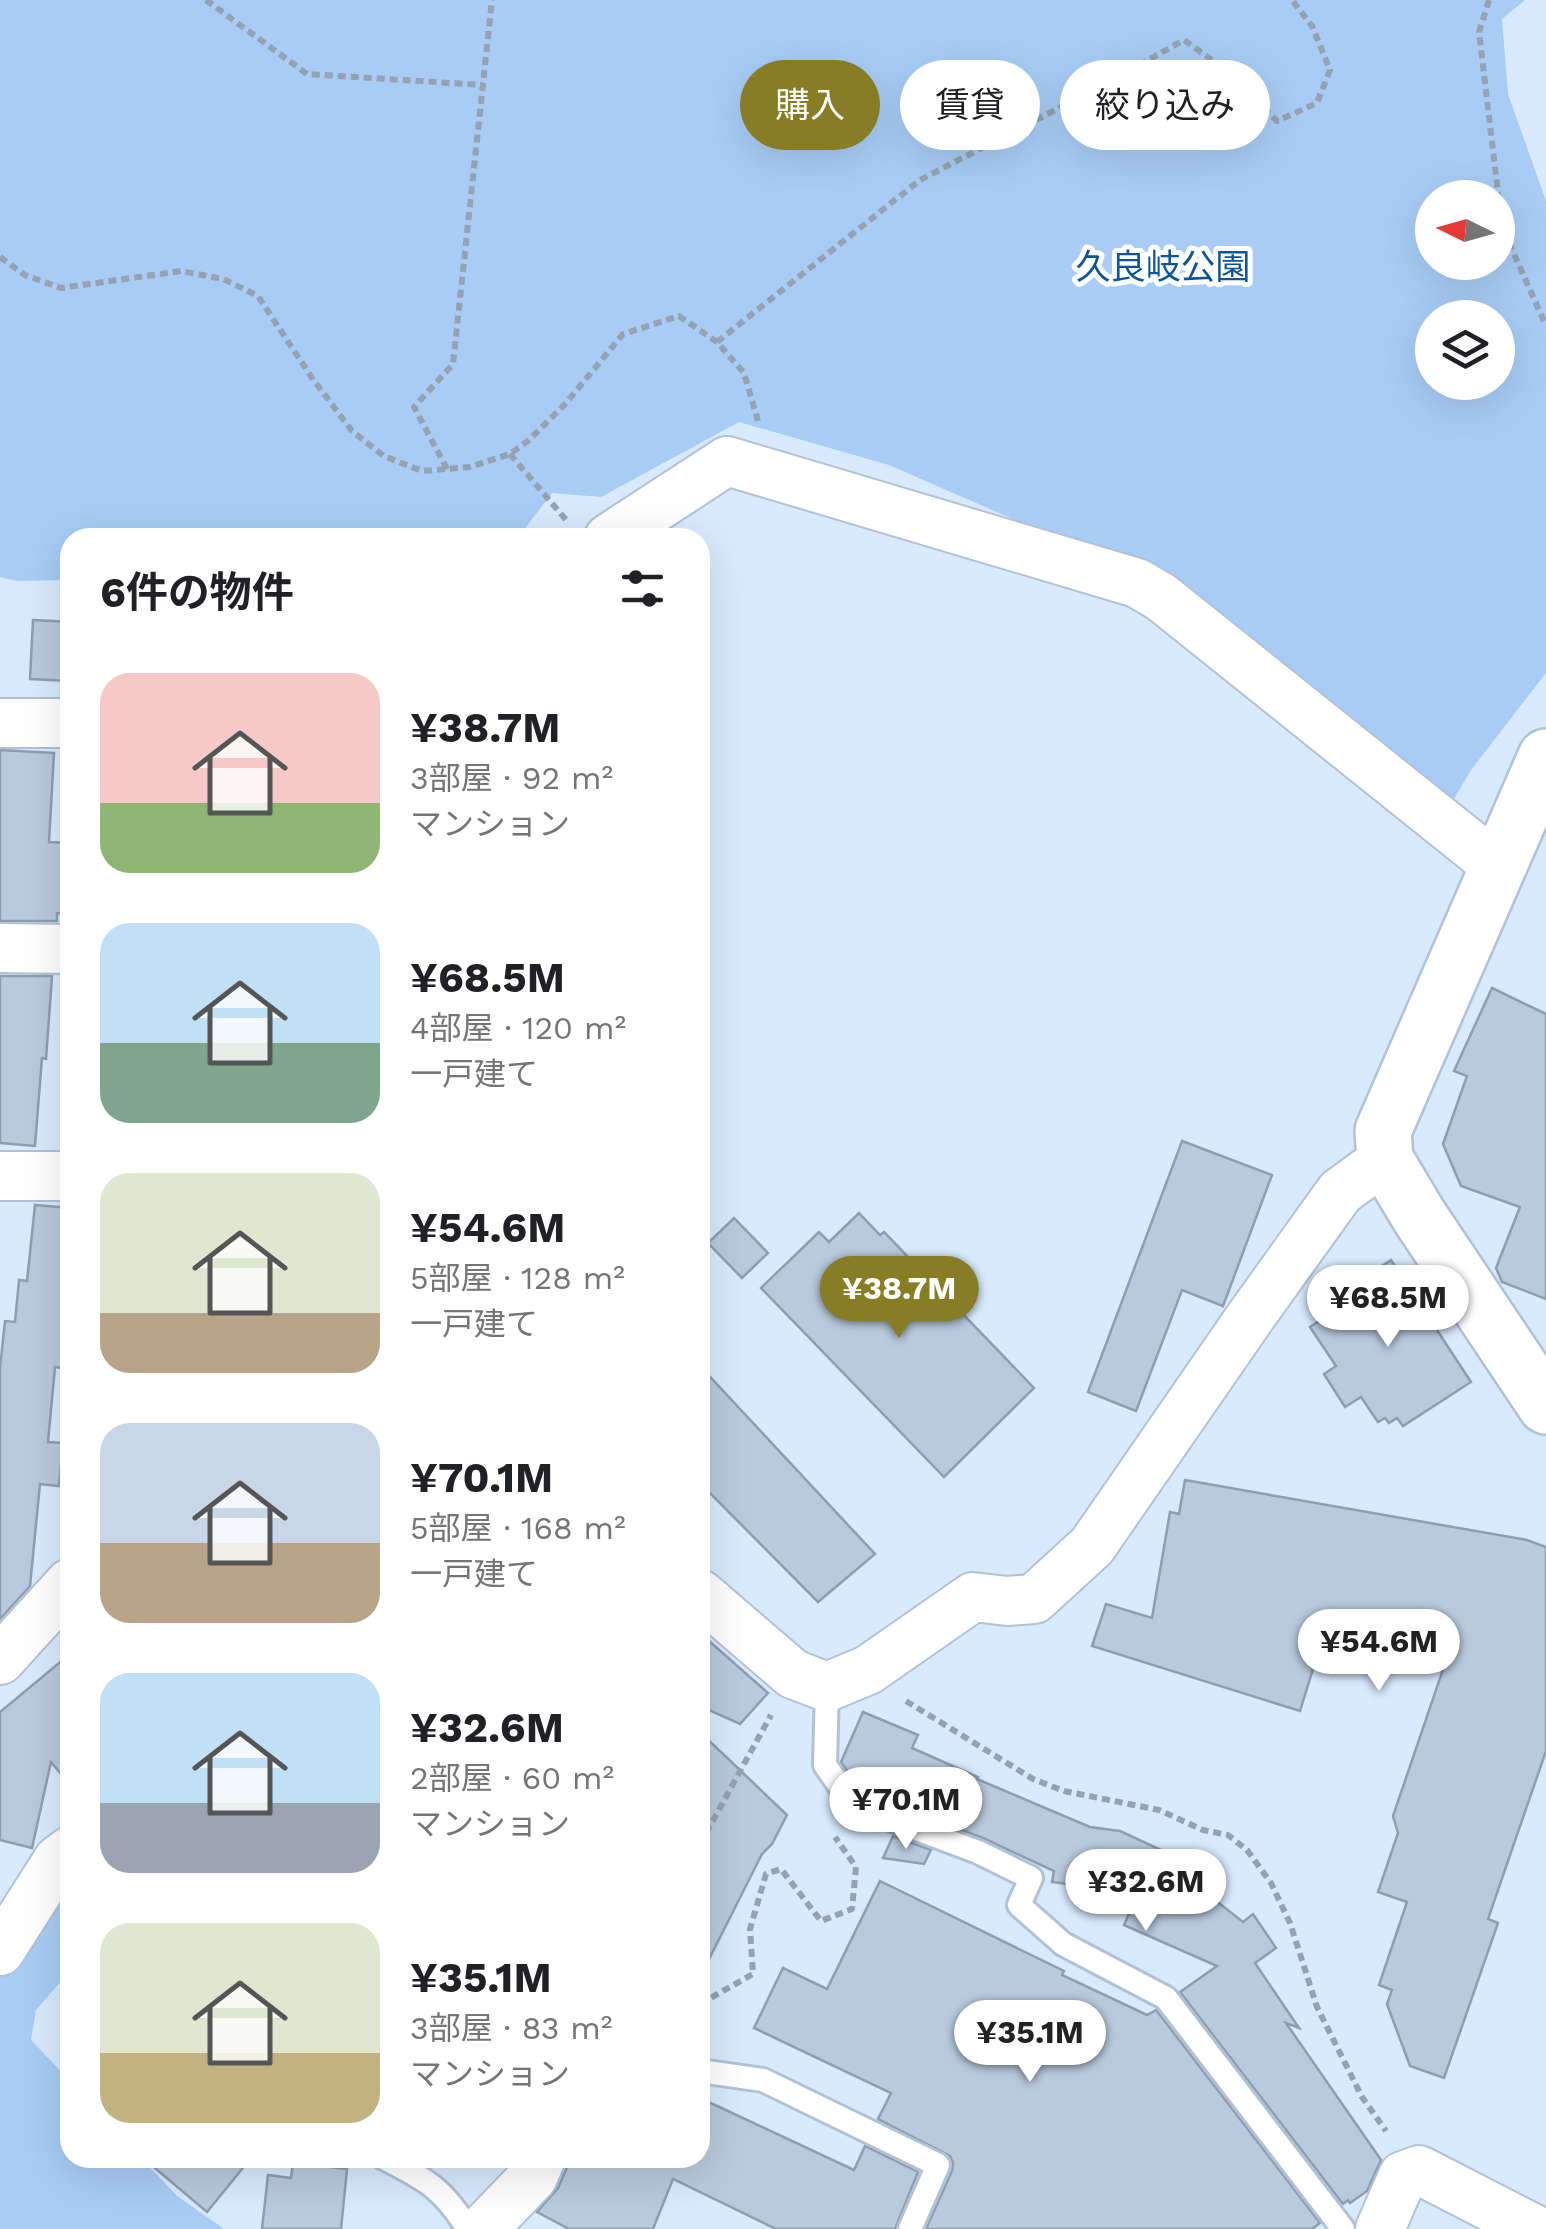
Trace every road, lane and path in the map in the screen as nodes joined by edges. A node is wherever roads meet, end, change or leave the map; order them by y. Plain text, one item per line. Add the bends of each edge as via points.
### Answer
1 (206, 0) edge
2 (492, 0) edge
3 (1292, 0) edge
4 (1489, 0) edge
5 (482, 84) junction
6 (0, 258) edge
7 (1546, 326) edge
8 (717, 342) junction
9 (510, 454) junction
10 (447, 469) junction
11 (772, 475) junction
12 (587, 528) edge
13 (593, 528) edge
14 (0, 723) edge
15 (60, 723) edge
16 (1546, 758) edge
17 (1497, 866) junction
18 (0, 948) edge
19 (60, 949) edge
20 (1386, 1159) junction
21 (0, 1176) edge
22 (60, 1176) edge
23 (1546, 1406) edge
24 (60, 1594) edge
25 (710, 1601) edge
26 (0, 1660) edge
27 (826, 1679) junction
28 (710, 1831) edge
29 (831, 1831) dead end
30 (60, 1858) edge
31 (0, 1951) edge
32 (710, 1998) edge
33 (710, 2072) edge
34 (403, 2168) edge
35 (538, 2168) edge
36 (1419, 2170) junction
37 (468, 2229) edge
38 (484, 2229) edge
39 (910, 2229) edge
40 (1343, 2229) edge
41 (1380, 2229) edge
42 (1534, 2229) edge

1 - 5 path via 306,74
2 - 5 path
3 - 8 path via 1312,26 1330,70 1316,103 1278,121 1184,40 920,180
4 - 7 path via 1479,32 1502,227
5 - 10 path via 452,364 414,406
6 - 10 path via 61,288 180,272 223,279 258,296 352,431 397,462 422,471
8 - 9 path via 679,316 623,334 566,402
8 - 11 path via 744,373
9 - 10 path
9 - 12 path
11 - 13 street via 726,462
11 - 17 street via 1137,582
14 - 15 street
16 - 17 street
17 - 20 street via 1383,1131
18 - 19 street
20 - 23 street
20 - 27 street via 1340,1192 1092,1546 1034,1598 973,1597 868,1670
21 - 22 street
24 - 26 street
25 - 27 street
27 - 28 path
27 - 36 path via 922,1710 1033,1779 1160,1810 1228,1835 1247,1850 1290,1923 1317,2007 1362,2098
27 - 40 lane via 824,1765 853,1805 1030,1878 1019,1905 1063,1944 1166,1998
29 - 32 path via 856,1867 852,1909 821,1921 781,1868 766,1874 750,1928 753,1974
30 - 31 street
33 - 39 lane via 763,2080 938,2165
34 - 37 lane via 430,2182
35 - 38 street
36 - 41 street via 1403,2176
36 - 42 street

